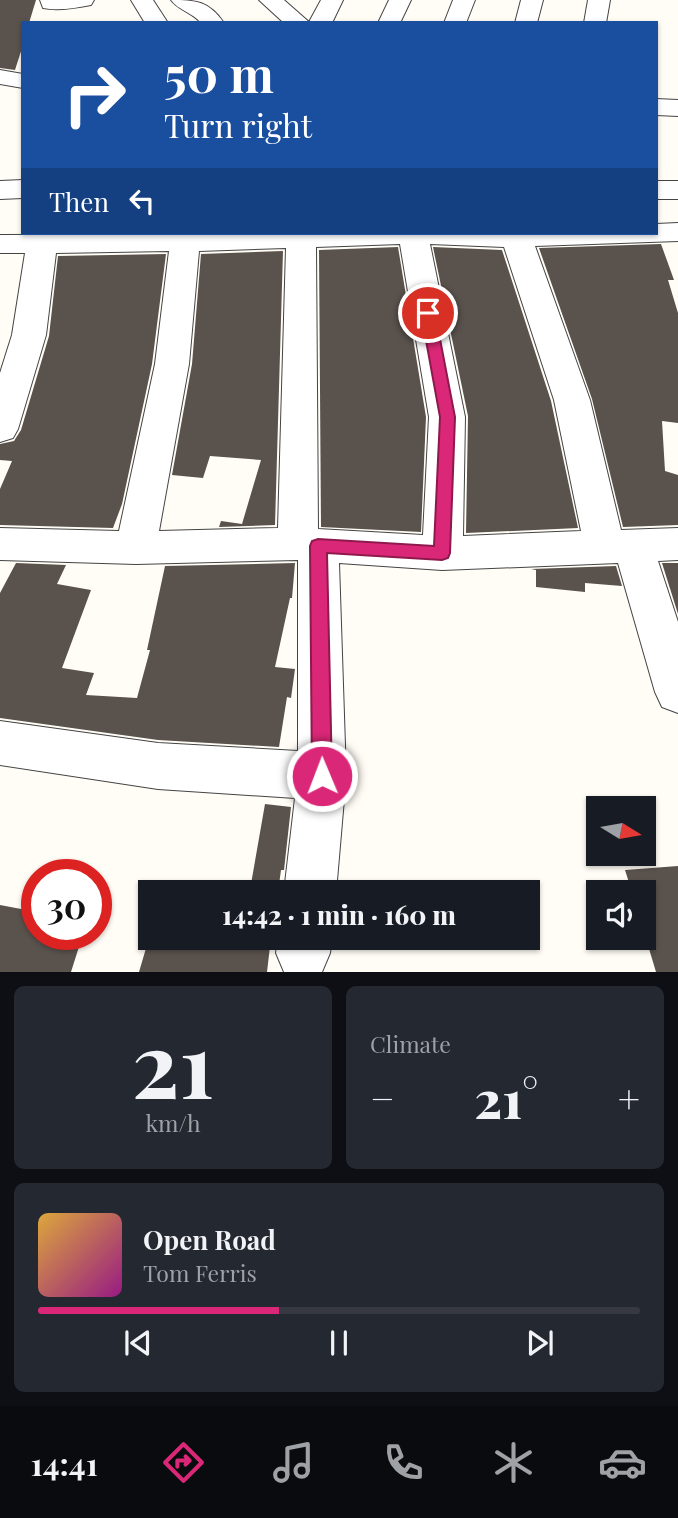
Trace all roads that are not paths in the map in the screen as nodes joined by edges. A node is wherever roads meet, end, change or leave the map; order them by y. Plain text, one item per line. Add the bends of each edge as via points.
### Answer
1 (142, 0) edge
2 (182, 0) edge
3 (270, 0) edge
4 (332, 0) edge
5 (400, 0) edge
6 (464, 0) edge
7 (532, 0) edge
8 (598, 0) edge
9 (156, 21) edge
10 (212, 21) edge
11 (296, 21) edge
12 (321, 21) edge
13 (390, 21) edge
14 (456, 21) edge
15 (527, 21) edge
16 (595, 21) edge
17 (0, 78) edge
18 (21, 81) edge
19 (658, 107) edge
20 (678, 108) edge
21 (21, 189) edge
22 (0, 190) edge
23 (658, 190) edge
24 (678, 190) edge
25 (302, 235) edge
26 (413, 235) edge
27 (516, 235) edge
28 (43, 237) edge
29 (186, 238) edge
30 (0, 244) edge
31 (0, 429) edge
32 (0, 544) edge
33 (678, 544) edge
34 (308, 545) junction
35 (619, 545) junction
36 (136, 548) junction
37 (442, 553) junction
38 (678, 692) edge
39 (0, 743) edge
40 (322, 776) junction
41 (311, 880) edge

1 - 9 street
2 - 10 street
3 - 11 street
4 - 12 street
5 - 13 street
6 - 14 street
7 - 15 street
8 - 16 street
17 - 18 street
19 - 20 street
21 - 22 street
23 - 24 street
25 - 29 street
25 - 34 street
26 - 37 street via 447,417
27 - 35 street
28 - 29 street
28 - 30 street
28 - 31 street via 29,335
29 - 36 street via 172,363
32 - 36 street
33 - 35 street
34 - 36 street
34 - 37 street
34 - 40 street
35 - 37 street
35 - 38 street
39 - 40 street via 158,766
40 - 41 street

